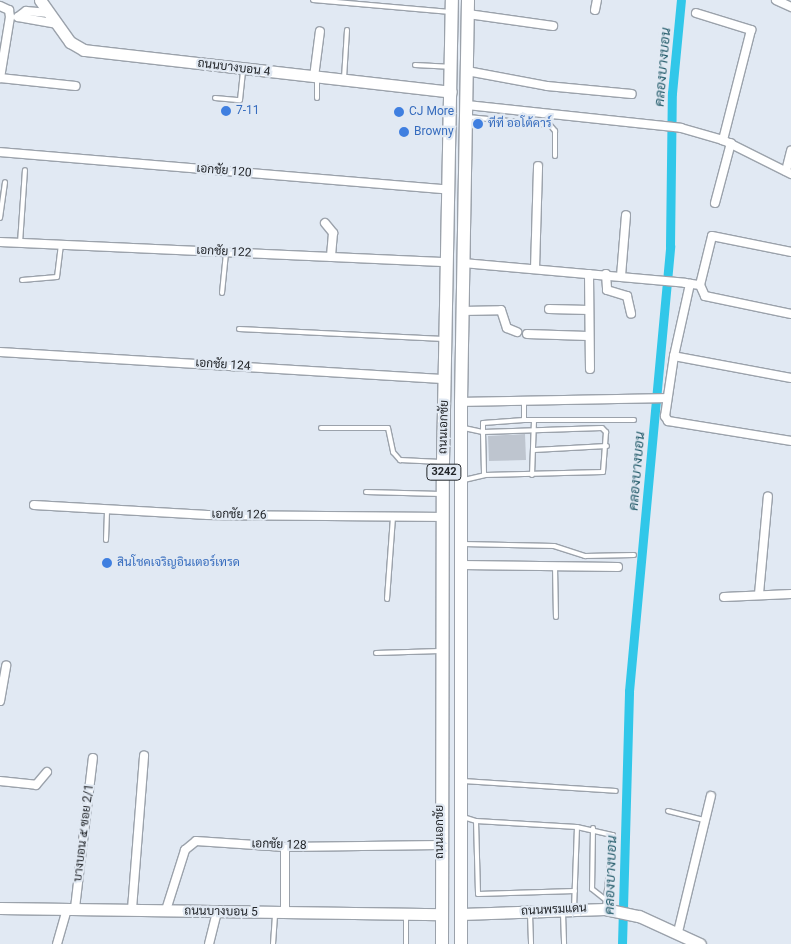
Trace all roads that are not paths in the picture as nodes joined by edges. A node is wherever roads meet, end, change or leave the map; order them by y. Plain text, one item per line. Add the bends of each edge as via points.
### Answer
1 (40, 0) edge
2 (314, 0) edge
3 (468, 0) edge
4 (597, 0) edge
5 (776, 0) edge
6 (0, 6) edge
7 (452, 6) edge
8 (791, 7) edge
9 (594, 10) dead end
10 (49, 13) junction
11 (696, 13) dead end
12 (468, 14) junction
13 (14, 17) junction
14 (57, 24) junction
15 (553, 26) dead end
16 (348, 30) dead end
17 (320, 31) dead end
18 (415, 65) dead end
19 (452, 67) junction
20 (243, 69) junction
21 (467, 71) junction
22 (316, 78) junction
23 (344, 81) junction
24 (76, 86) dead end
25 (451, 92) junction
26 (632, 94) dead end
27 (216, 98) dead end
28 (317, 98) dead end
29 (466, 111) junction
30 (727, 141) junction
31 (791, 150) edge
32 (0, 152) edge
33 (555, 156) dead end
34 (538, 166) dead end
35 (25, 170) dead end
36 (789, 172) edge
37 (5, 182) dead end
38 (449, 190) junction
39 (715, 203) dead end
40 (626, 215) dead end
41 (0, 218) edge
42 (325, 223) dead end
43 (0, 242) edge
44 (20, 243) junction
45 (61, 245) junction
46 (791, 252) edge
47 (226, 253) junction
48 (331, 257) junction
49 (448, 262) junction
50 (463, 263) junction
51 (535, 269) junction
52 (590, 274) junction
53 (606, 274) junction
54 (621, 276) junction
55 (22, 280) dead end
56 (690, 284) junction
57 (700, 285) junction
58 (222, 293) dead end
59 (549, 309) dead end
60 (589, 310) junction
61 (462, 312) junction
62 (631, 314) dead end
63 (791, 314) edge
64 (239, 329) dead end
65 (517, 332) dead end
66 (527, 334) dead end
67 (588, 336) junction
68 (446, 339) junction
69 (0, 352) edge
70 (674, 356) junction
71 (590, 369) dead end
72 (791, 378) edge
73 (446, 379) junction
74 (664, 398) junction
75 (524, 400) junction
76 (461, 402) junction
77 (524, 420) junction
78 (534, 420) junction
79 (634, 420) dead end
80 (321, 428) dead end
81 (462, 428) junction
82 (534, 429) junction
83 (483, 432) junction
84 (791, 441) edge
85 (607, 446) junction
86 (534, 450) junction
87 (443, 462) junction
88 (485, 475) junction
89 (532, 475) junction
90 (462, 480) junction
91 (366, 492) dead end
92 (444, 494) junction
93 (768, 496) dead end
94 (34, 505) dead end
95 (108, 509) junction
96 (393, 517) junction
97 (444, 517) junction
98 (106, 540) dead end
99 (463, 544) junction
100 (634, 555) dead end
101 (462, 565) junction
102 (555, 566) junction
103 (618, 567) dead end
104 (759, 594) junction
105 (791, 594) edge
106 (724, 597) dead end
107 (387, 599) dead end
108 (556, 617) dead end
109 (442, 651) junction
110 (376, 653) dead end
111 (6, 666) dead end
112 (441, 681) junction
113 (461, 683) junction
114 (0, 702) edge
115 (144, 755) dead end
116 (93, 758) dead end
117 (47, 772) dead end
118 (0, 781) edge
119 (460, 781) junction
120 (616, 791) dead end
121 (711, 796) dead end
122 (668, 811) dead end
123 (461, 817) junction
124 (704, 820) junction
125 (476, 821) junction
126 (577, 827) junction
127 (593, 828) junction
128 (440, 845) junction
129 (285, 847) junction
130 (575, 892) junction
131 (609, 906) junction
132 (0, 908) edge
133 (71, 908) junction
134 (132, 909) junction
135 (166, 910) junction
136 (568, 910) junction
137 (218, 911) junction
138 (530, 912) junction
139 (280, 913) junction
140 (407, 914) junction
141 (442, 914) junction
142 (461, 914) junction
143 (678, 932) junction
144 (57, 944) edge
145 (208, 944) edge
146 (273, 944) edge
147 (406, 944) edge
148 (442, 944) edge
149 (461, 944) edge
150 (532, 944) edge
151 (564, 944) edge
152 (700, 944) edge

1 - 10 main road, ถนนบางบอน 4
2 - 7 lane
3 - 12 main road, ถนนเอกชัย / 3242
4 - 9 street
5 - 8 street
6 - 13 street
7 - 19 main road, ถนนเอกชัย / 3242
10 - 13 street via 26,11
10 - 14 main road, ถนนบางบอน 4
11 - 30 street via 751,30
12 - 15 street
12 - 21 main road, ถนนเอกชัย / 3242
13 - 14 street
13 - 24 street via 0,78
14 - 20 main road, ถนนบางบอน 4 via 70,42 84,50
16 - 23 lane
17 - 22 street
18 - 19 lane
19 - 25 main road, ถนนเอกชัย / 3242
20 - 22 main road, ถนนบางบอน 4
20 - 27 lane via 240,100
21 - 26 street via 547,86
21 - 29 main road, ถนนเอกชัย / 3242
22 - 23 main road, ถนนบางบอน 4
22 - 28 lane
23 - 25 main road, ถนนบางบอน 4
25 - 38 main road, ถนนเอกชัย / 3242
29 - 30 street via 654,124
29 - 33 lane via 550,125 555,131
29 - 50 main road, ถนนเอกชัย / 3242
30 - 36 street
30 - 39 street
31 - 36 street
32 - 38 street, เอกชัย 120
34 - 51 street
35 - 44 lane
37 - 41 lane
38 - 49 main road, ถนนเอกชัย / 3242
40 - 54 street
42 - 48 street via 333,232
43 - 44 street, เอกชัย 122
44 - 45 street, เอกชัย 122
45 - 47 street, เอกชัย 122
45 - 55 lane via 56,278
46 - 57 street via 712,236
47 - 48 street, เอกชัย 122
47 - 58 lane
48 - 49 street, เอกชัย 122
49 - 68 main road, ถนนเอกชัย / 3242
50 - 51 street
50 - 61 main road, ถนนเอกชัย / 3242
51 - 52 street
52 - 53 street
52 - 60 street
53 - 54 street
53 - 62 street via 607,290 627,296
54 - 56 street
56 - 57 street
56 - 70 street
57 - 63 street via 705,296
59 - 60 street
60 - 67 street
61 - 65 street via 501,310 507,328
61 - 76 main road, ถนนเอกชัย / 3242
64 - 68 lane
66 - 67 street
67 - 71 street
68 - 73 main road, ถนนเอกชัย / 3242
69 - 73 street, เอกชัย 124
70 - 72 street
70 - 74 street
73 - 87 main road, ถนนเอกชัย / 3242
74 - 75 street
74 - 84 street via 668,421
75 - 76 street
75 - 77 lane
76 - 81 main road, ถนนเอกชัย / 3242
77 - 78 lane
77 - 83 lane via 488,420
78 - 79 lane
78 - 82 lane
80 - 87 lane via 388,428 393,452 400,460
81 - 83 lane
81 - 90 main road, ถนนเอกชัย / 3242
82 - 83 lane
82 - 85 lane via 602,428 606,432
82 - 86 lane
83 - 88 lane
85 - 86 lane
85 - 89 lane via 603,472
86 - 89 lane
87 - 92 main road, ถนนเอกชัย / 3242
88 - 89 lane
88 - 90 lane
90 - 99 main road, ถนนเอกชัย / 3242
91 - 92 lane
92 - 97 main road, ถนนเอกชัย / 3242
93 - 104 street
94 - 95 street, เอกชัย 126
95 - 96 street, เอกชัย 126
95 - 98 lane
96 - 97 street, เอกชัย 126
96 - 107 lane
97 - 109 main road, ถนนเอกชัย / 3242
99 - 100 lane via 554,546 585,556
99 - 101 main road, ถนนเอกชัย / 3242
101 - 102 street
101 - 113 main road, ถนนเอกชัย / 3242
102 - 103 street
102 - 108 lane
104 - 105 street
104 - 106 street
109 - 110 lane
109 - 112 main road, ถนนเอกชัย / 3242
111 - 114 street
112 - 113 main road
112 - 128 main road, ถนนเอกชัย / 3242
113 - 119 main road, ถนนเอกชัย / 3242
115 - 134 street
116 - 133 street, บางบอน ๕ ซอย 2/1
117 - 118 street via 36,785
119 - 120 lane
119 - 123 main road, ถนนเอกชัย / 3242
121 - 124 street
122 - 124 lane
123 - 125 lane
123 - 142 main road, ถนนเอกชัย / 3242
124 - 143 street
125 - 126 lane
125 - 130 lane via 478,894
126 - 127 lane
126 - 130 lane
127 - 131 lane via 592,889
127 - 131 lane via 614,835
128 - 129 street, เอกชัย 128
128 - 141 main road, ถนนเอกชัย / 3242
129 - 135 street, เอกชัย 128 via 190,844
129 - 139 street
130 - 136 lane
131 - 136 main road, ถนนพรมแดน
131 - 143 main road, ถนนพรมแดน
132 - 133 main road, ถนนบางบอน 5
133 - 134 main road, ถนนบางบอน 5
133 - 144 street, บางบอน ๕ ซอย 2/1
134 - 135 main road, ถนนบางบอน 5
135 - 137 main road, ถนนบางบอน 5
136 - 138 main road, ถนนพรมแดน
136 - 151 lane
137 - 139 main road, ถนนบางบอน 5
137 - 145 street
138 - 142 main road, ถนนพรมแดน
138 - 150 lane
139 - 140 main road, ถนนบางบอน 5
139 - 146 lane
140 - 141 main road, ถนนบางบอน 5
140 - 147 lane
141 - 142 main road
141 - 148 main road, ถนนเอกชัย / 3242
142 - 149 main road, ถนนเอกชัย / 3242
143 - 152 main road, ถนนพรมแดน

